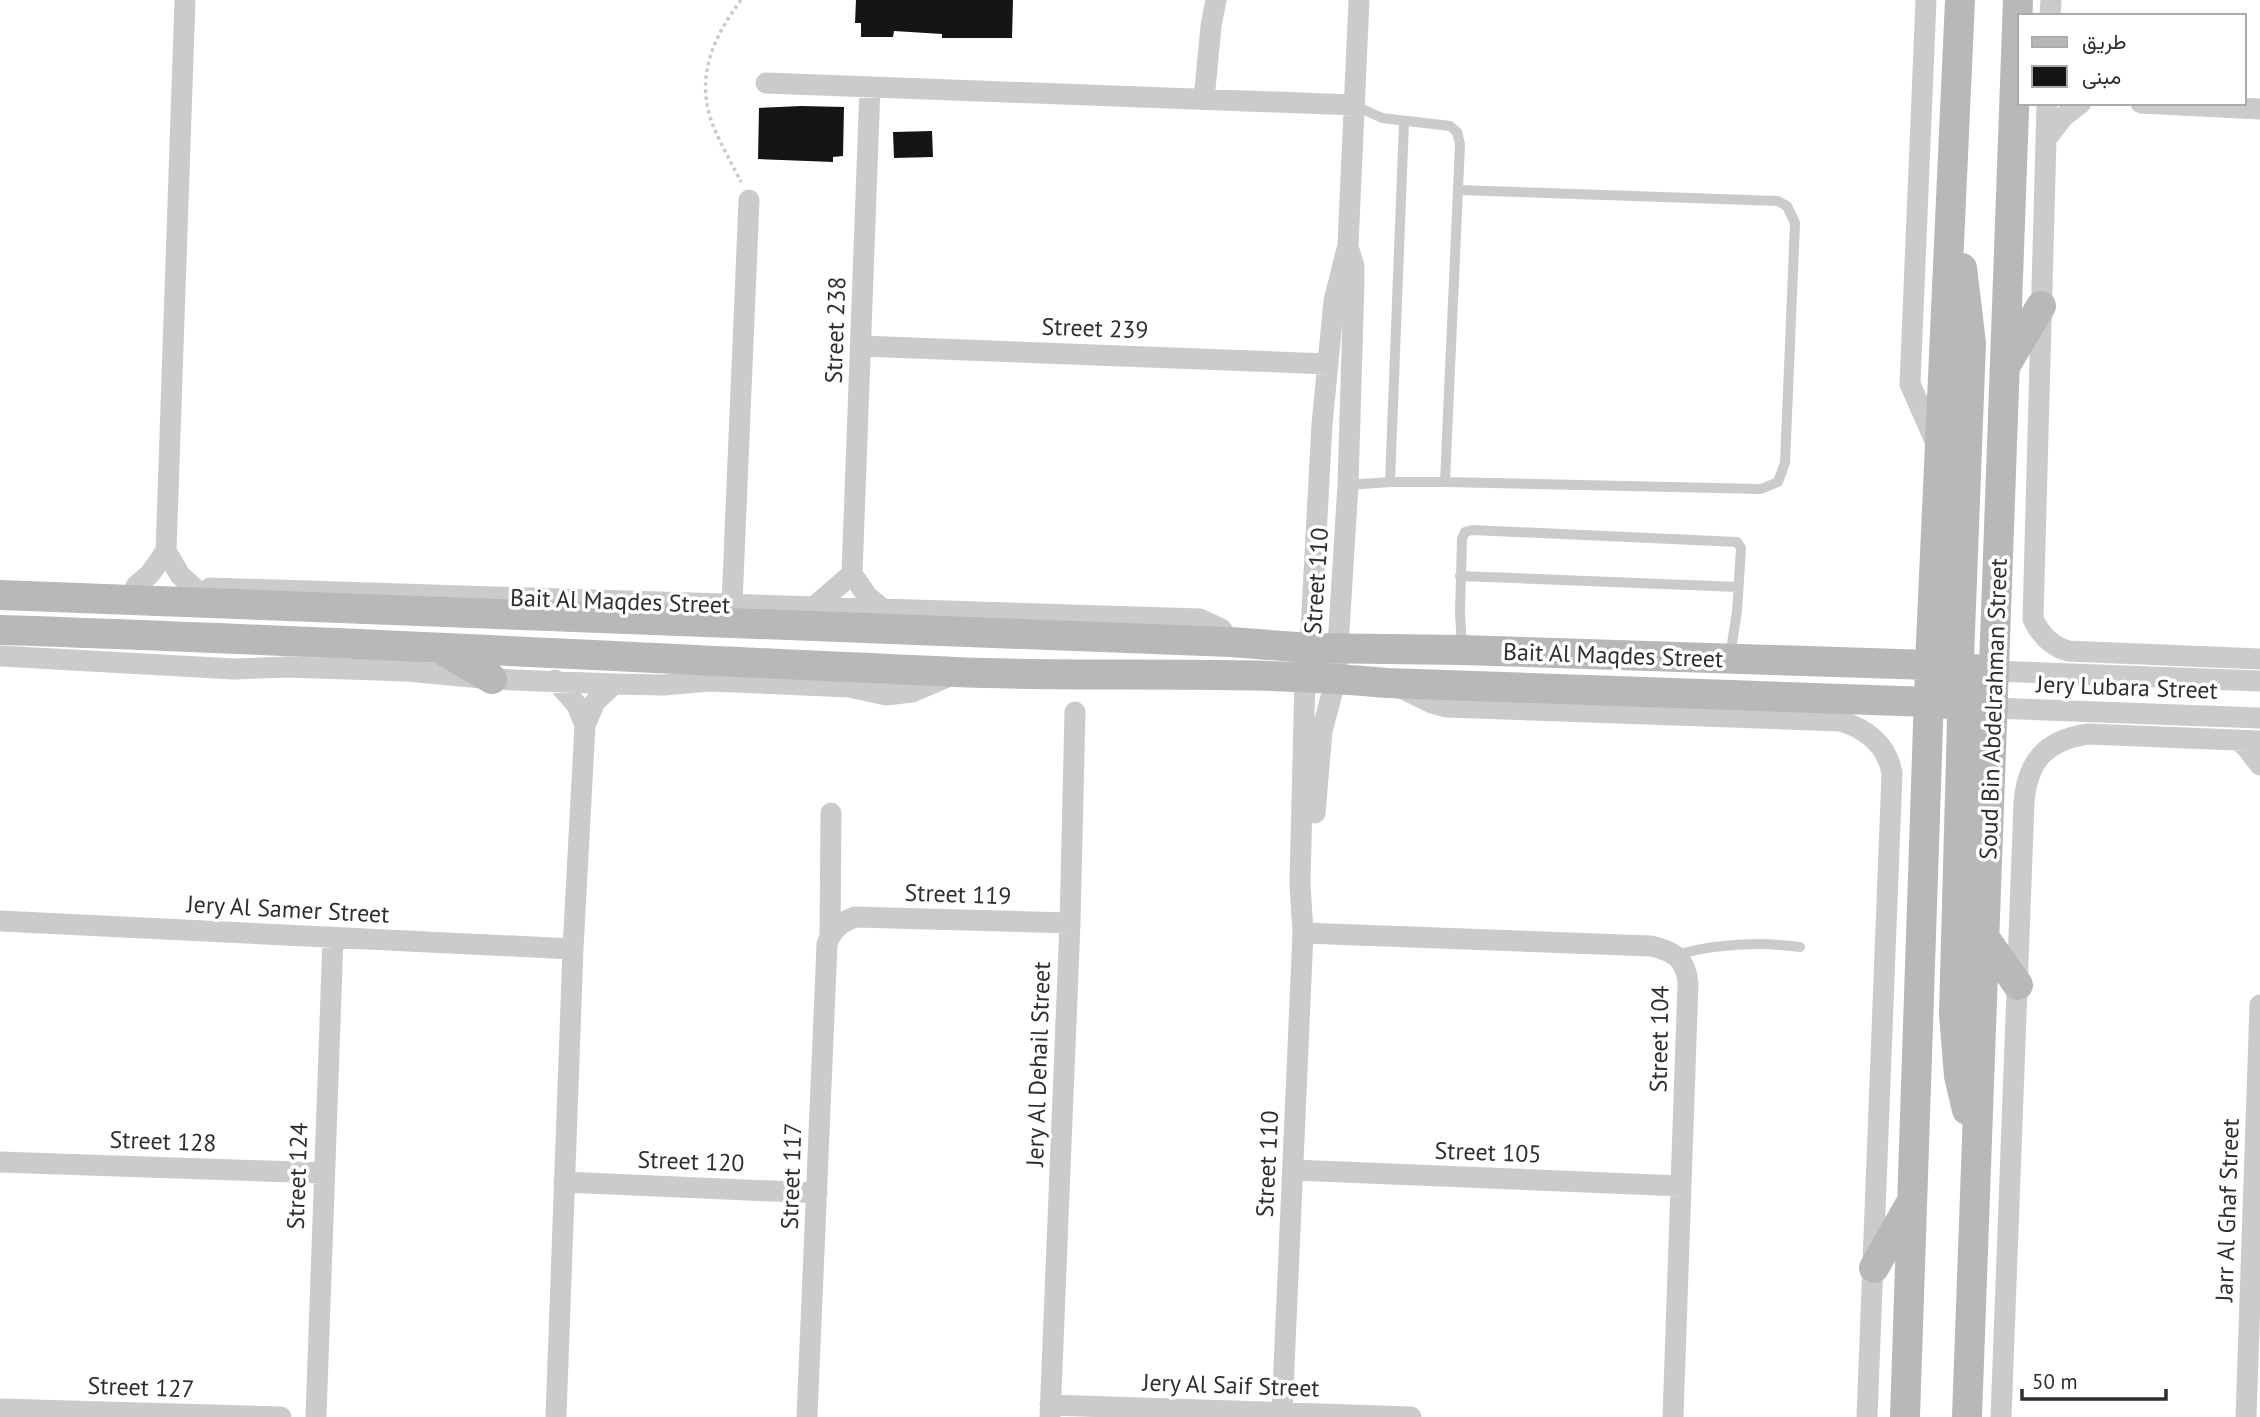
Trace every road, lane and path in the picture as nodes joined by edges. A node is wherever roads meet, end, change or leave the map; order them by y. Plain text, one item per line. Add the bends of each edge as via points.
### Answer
1 (185, 0) edge
2 (741, 0) edge
3 (1216, 0) edge
4 (1359, 0) edge
5 (1926, 0) edge
6 (1960, 0) edge
7 (2018, 0) edge
8 (766, 83) dead end
9 (870, 87) junction
10 (1204, 99) junction
11 (1354, 105) junction
12 (2047, 105) edge
13 (2078, 105) edge
14 (2181, 105) edge
15 (2260, 109) edge
16 (1404, 122) junction
17 (2046, 139) junction
18 (1458, 190) junction
19 (749, 200) joint
20 (1950, 209) junction
21 (1348, 245) junction
22 (2041, 306) junction
23 (860, 346) junction
24 (1328, 364) junction
25 (2005, 367) junction
26 (1940, 452) junction
27 (1390, 482) junction
28 (1446, 482) junction
29 (1348, 485) junction
30 (166, 551) junction
31 (852, 574) junction
32 (1460, 576) junction
33 (0, 582) edge
34 (136, 586) junction
35 (1738, 587) junction
36 (194, 588) junction
37 (0, 595) edge
38 (273, 598) junction
39 (732, 604) junction
40 (814, 607) junction
41 (883, 609) junction
42 (2037, 628) joint
43 (0, 630) edge
44 (2260, 640) edge
45 (1231, 642) junction
46 (434, 647) junction
47 (1462, 650) junction
48 (0, 656) edge
49 (1317, 657) junction
50 (2235, 658) junction
51 (1730, 659) junction
52 (2260, 659) edge
53 (1930, 665) junction
54 (1960, 668) junction
55 (1994, 671) junction
56 (961, 672) junction
57 (1336, 678) junction
58 (492, 679) junction
59 (555, 680) junction
60 (2260, 681) edge
61 (1387, 683) junction
62 (614, 684) junction
63 (1929, 702) junction
64 (1960, 705) junction
65 (1993, 708) junction
66 (1075, 712) dead end
67 (2260, 718) edge
68 (585, 725) junction
69 (2238, 740) junction
70 (2260, 741) edge
71 (2035, 762) joint
72 (2260, 765) edge
73 (831, 813) dead end
74 (0, 921) edge
75 (1069, 923) junction
76 (1303, 925) junction
77 (333, 937) junction
78 (830, 937) junction
79 (1984, 937) junction
80 (1800, 947) dead end
81 (573, 949) junction
82 (1675, 955) junction
83 (2018, 985) junction
84 (2260, 1005) edge
85 (1976, 1155) junction
86 (0, 1162) edge
87 (1293, 1170) junction
88 (324, 1173) junction
89 (564, 1182) junction
90 (1681, 1186) junction
91 (817, 1193) junction
92 (1913, 1199) junction
93 (2257, 1207) edge
94 (1874, 1268) junction
95 (0, 1409) edge
96 (1050, 1411) edge
97 (1282, 1413) junction
98 (1865, 1415) edge
99 (281, 1417) edge
100 (316, 1417) edge
101 (556, 1417) edge
102 (807, 1417) edge
103 (1410, 1417) edge
104 (1673, 1417) edge
105 (1905, 1417) edge
106 (1967, 1417) edge
107 (2001, 1417) edge
108 (2246, 1417) edge

1 - 30 street
2 - 19 path via 715,39 706,92 714,128
3 - 10 street
4 - 11 street, Street 110
5 - 26 street via 1910,384
6 - 20 main road
7 - 25 main road, Soud Bin Abdelrahman Street
8 - 9 street
9 - 10 street
9 - 23 street, Street 238
10 - 11 street
11 - 16 lane
11 - 21 street, Street 110
12 - 17 street, Soud Bin Abdelrahman Street
13 - 17 street
14 - 15 street
16 - 18 lane via 1445,125 1457,132
16 - 27 lane
17 - 22 street, Soud Bin Abdelrahman Street
18 - 28 lane
18 - 28 lane via 1778,201 1787,206 1795,223 1787,423 1785,463 1778,482 1761,489
19 - 39 street
20 - 26 main road
20 - 54 main road via 1964,275 1971,343
21 - 24 street, Street 110 via 1334,301
21 - 29 street, Street 110 via 1354,266
22 - 25 main road
22 - 42 street, Soud Bin Abdelrahman Street via 2032,608
23 - 24 street, Street 239
23 - 31 street, Street 238
24 - 49 street, Street 110 via 1322,424
25 - 55 main road, Soud Bin Abdelrahman Street
26 - 53 main road
27 - 28 lane
27 - 29 lane
29 - 49 street, Street 110
30 - 34 street
30 - 36 street
31 - 40 street
31 - 41 street
32 - 35 lane
32 - 35 lane via 1462,539 1472,530 1737,542 1741,548
32 - 47 lane
33 - 34 street, Bait Al Maqdes Street
34 - 36 street, Bait Al Maqdes Street
35 - 51 lane
36 - 38 street, Bait Al Maqdes Street
37 - 38 main road, Bait Al Maqdes Street
38 - 39 street, Bait Al Maqdes Street
38 - 45 main road, Bait Al Maqdes Street
39 - 40 street, Bait Al Maqdes Street
40 - 41 street, Bait Al Maqdes Street
41 - 45 street, Bait Al Maqdes Street via 1200,619 1221,629
42 - 50 street, Jery Lubara Street via 2048,641 2068,651
43 - 46 main road, Bait Al Maqdes Street
44 - 50 street
45 - 49 main road, Bait Al Maqdes Street
46 - 56 main road, Bait Al Maqdes Street
46 - 58 main road
47 - 49 main road, Bait Al Maqdes Street
47 - 51 main road, Bait Al Maqdes Street
48 - 58 street, Bait Al Maqdes Street via 234,669 407,671
49 - 56 main road, Bait Al Maqdes Street
49 - 57 main road, Bait Al Maqdes Street
49 - 76 street, Street 110 via 1300,884
50 - 52 street, Jery Lubara Street
51 - 53 main road, Bait Al Maqdes Street
53 - 54 main road, Bait Al Maqdes Street
53 - 63 main road
53 - 64 main road via 1954,687
54 - 55 main road, Bait Al Maqdes Street
54 - 65 main road via 1972,694
55 - 60 street, Jery Lubara Street
55 - 65 main road, Soud Bin Abdelrahman Street
56 - 62 street, Bait Al Maqdes Street via 912,692 886,695 849,687 709,681
57 - 61 main road, Bait Al Maqdes Street
57 - 76 street, Street 110 via 1322,731
58 - 59 street, Bait Al Maqdes Street
59 - 62 street, Bait Al Maqdes Street
59 - 68 street via 577,705
61 - 63 main road, Bait Al Maqdes Street
61 - 94 street, Bait Al Maqdes Street via 1447,708 1840,721 1870,734 1886,752 1892,773
62 - 68 street via 596,702
63 - 64 main road, Bait Al Maqdes Street
63 - 92 main road
64 - 65 main road, Bait Al Maqdes Street
64 - 85 main road via 1954,1014 1959,1076
65 - 67 street, Jery Lubara Street
65 - 79 main road, Soud Bin Abdelrahman Street
66 - 75 street, Jery Al Dehail Street
68 - 81 street
69 - 70 street, Jery Lubara Street
69 - 71 street, Jery Lubara Street via 2088,734 2055,743
69 - 72 street
71 - 83 street, Soud Bin Abdelrahman Street via 2025,786
73 - 78 street, Street 117
74 - 77 street, Jery Al Samer Street
75 - 78 street, Street 119 via 855,917 835,928
75 - 96 street, Jery Al Dehail Street
76 - 82 street, Street 104 via 1651,946
76 - 87 street, Street 110
77 - 81 street, Jery Al Samer Street
77 - 88 street, Street 124
78 - 91 street, Street 117
79 - 83 main road
79 - 85 main road, Soud Bin Abdelrahman Street
80 - 82 lane via 1750,943
81 - 89 street
82 - 90 street, Street 104 via 1685,965 1688,984
83 - 107 street, Soud Bin Abdelrahman Street
84 - 93 street, Jarr Al Ghaf Street
85 - 106 main road, Soud Bin Abdelrahman Street
86 - 88 street, Street 128
87 - 90 street, Street 105
87 - 97 street, Street 110
88 - 100 street, Street 124
89 - 91 street, Street 120
89 - 101 street
90 - 104 street, Street 104
91 - 102 street, Street 117
92 - 94 main road
92 - 105 main road
93 - 108 street, Jarr Al Ghaf Street
94 - 98 street
95 - 99 street, Street 127
96 - 97 street, Jery Al Saif Street
97 - 103 street, Jery Al Saif Street

